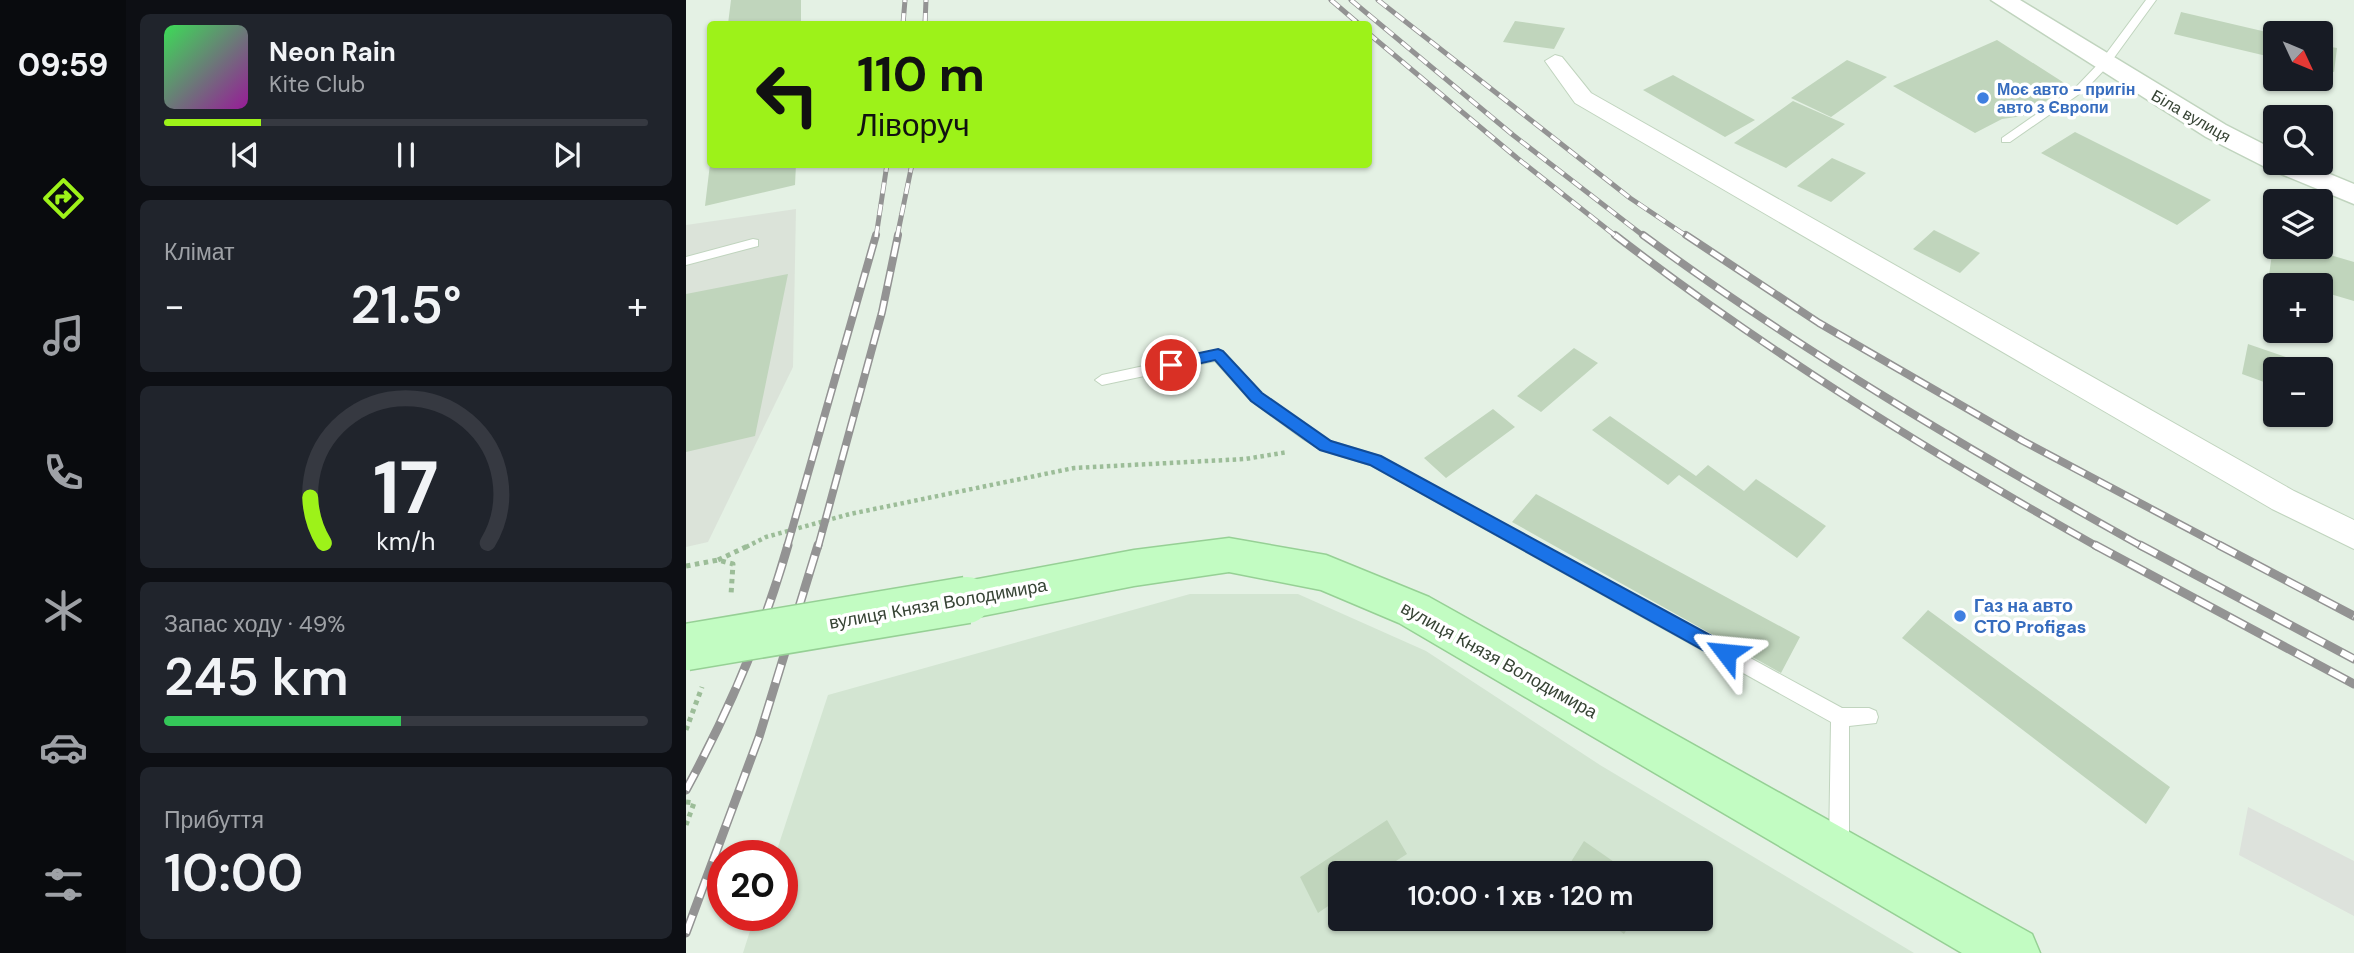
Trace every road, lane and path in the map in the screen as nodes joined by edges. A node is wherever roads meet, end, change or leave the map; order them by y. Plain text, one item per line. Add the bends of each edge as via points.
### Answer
1 (2003, 0) edge
2 (2151, 0) edge
3 (1555, 61) dead end
4 (2104, 64) junction
5 (2006, 140) dead end
6 (2263, 155) edge
7 (2307, 175) edge
8 (2354, 195) edge
9 (753, 243) dead end
10 (686, 261) edge
11 (1102, 380) dead end
12 (1326, 446) junction
13 (2354, 535) edge
14 (718, 560) dead end
15 (686, 647) edge
16 (1840, 717) junction
17 (1869, 717) dead end
18 (686, 802) edge
19 (686, 825) edge
20 (1839, 853) junction
21 (2013, 953) edge

1 - 4 street, Біла вулиця
2 - 4 lane
3 - 13 street via 1583,98 2283,500
4 - 5 lane via 2081,88
4 - 6 street, Біла вулиця
7 - 8 street, Біла вулиця
9 - 10 lane
11 - 12 lane via 1218,355 1256,397
12 - 14 path via 1245,458 1074,468 850,514 766,537
12 - 16 lane via 1375,460
15 - 20 main road, вулиця Князя Володимира, bridge via 1229,555 1326,573 1414,610
16 - 17 lane
16 - 20 lane
18 - 19 path via 694,803
20 - 21 main road, вулиця Князя Володимира

